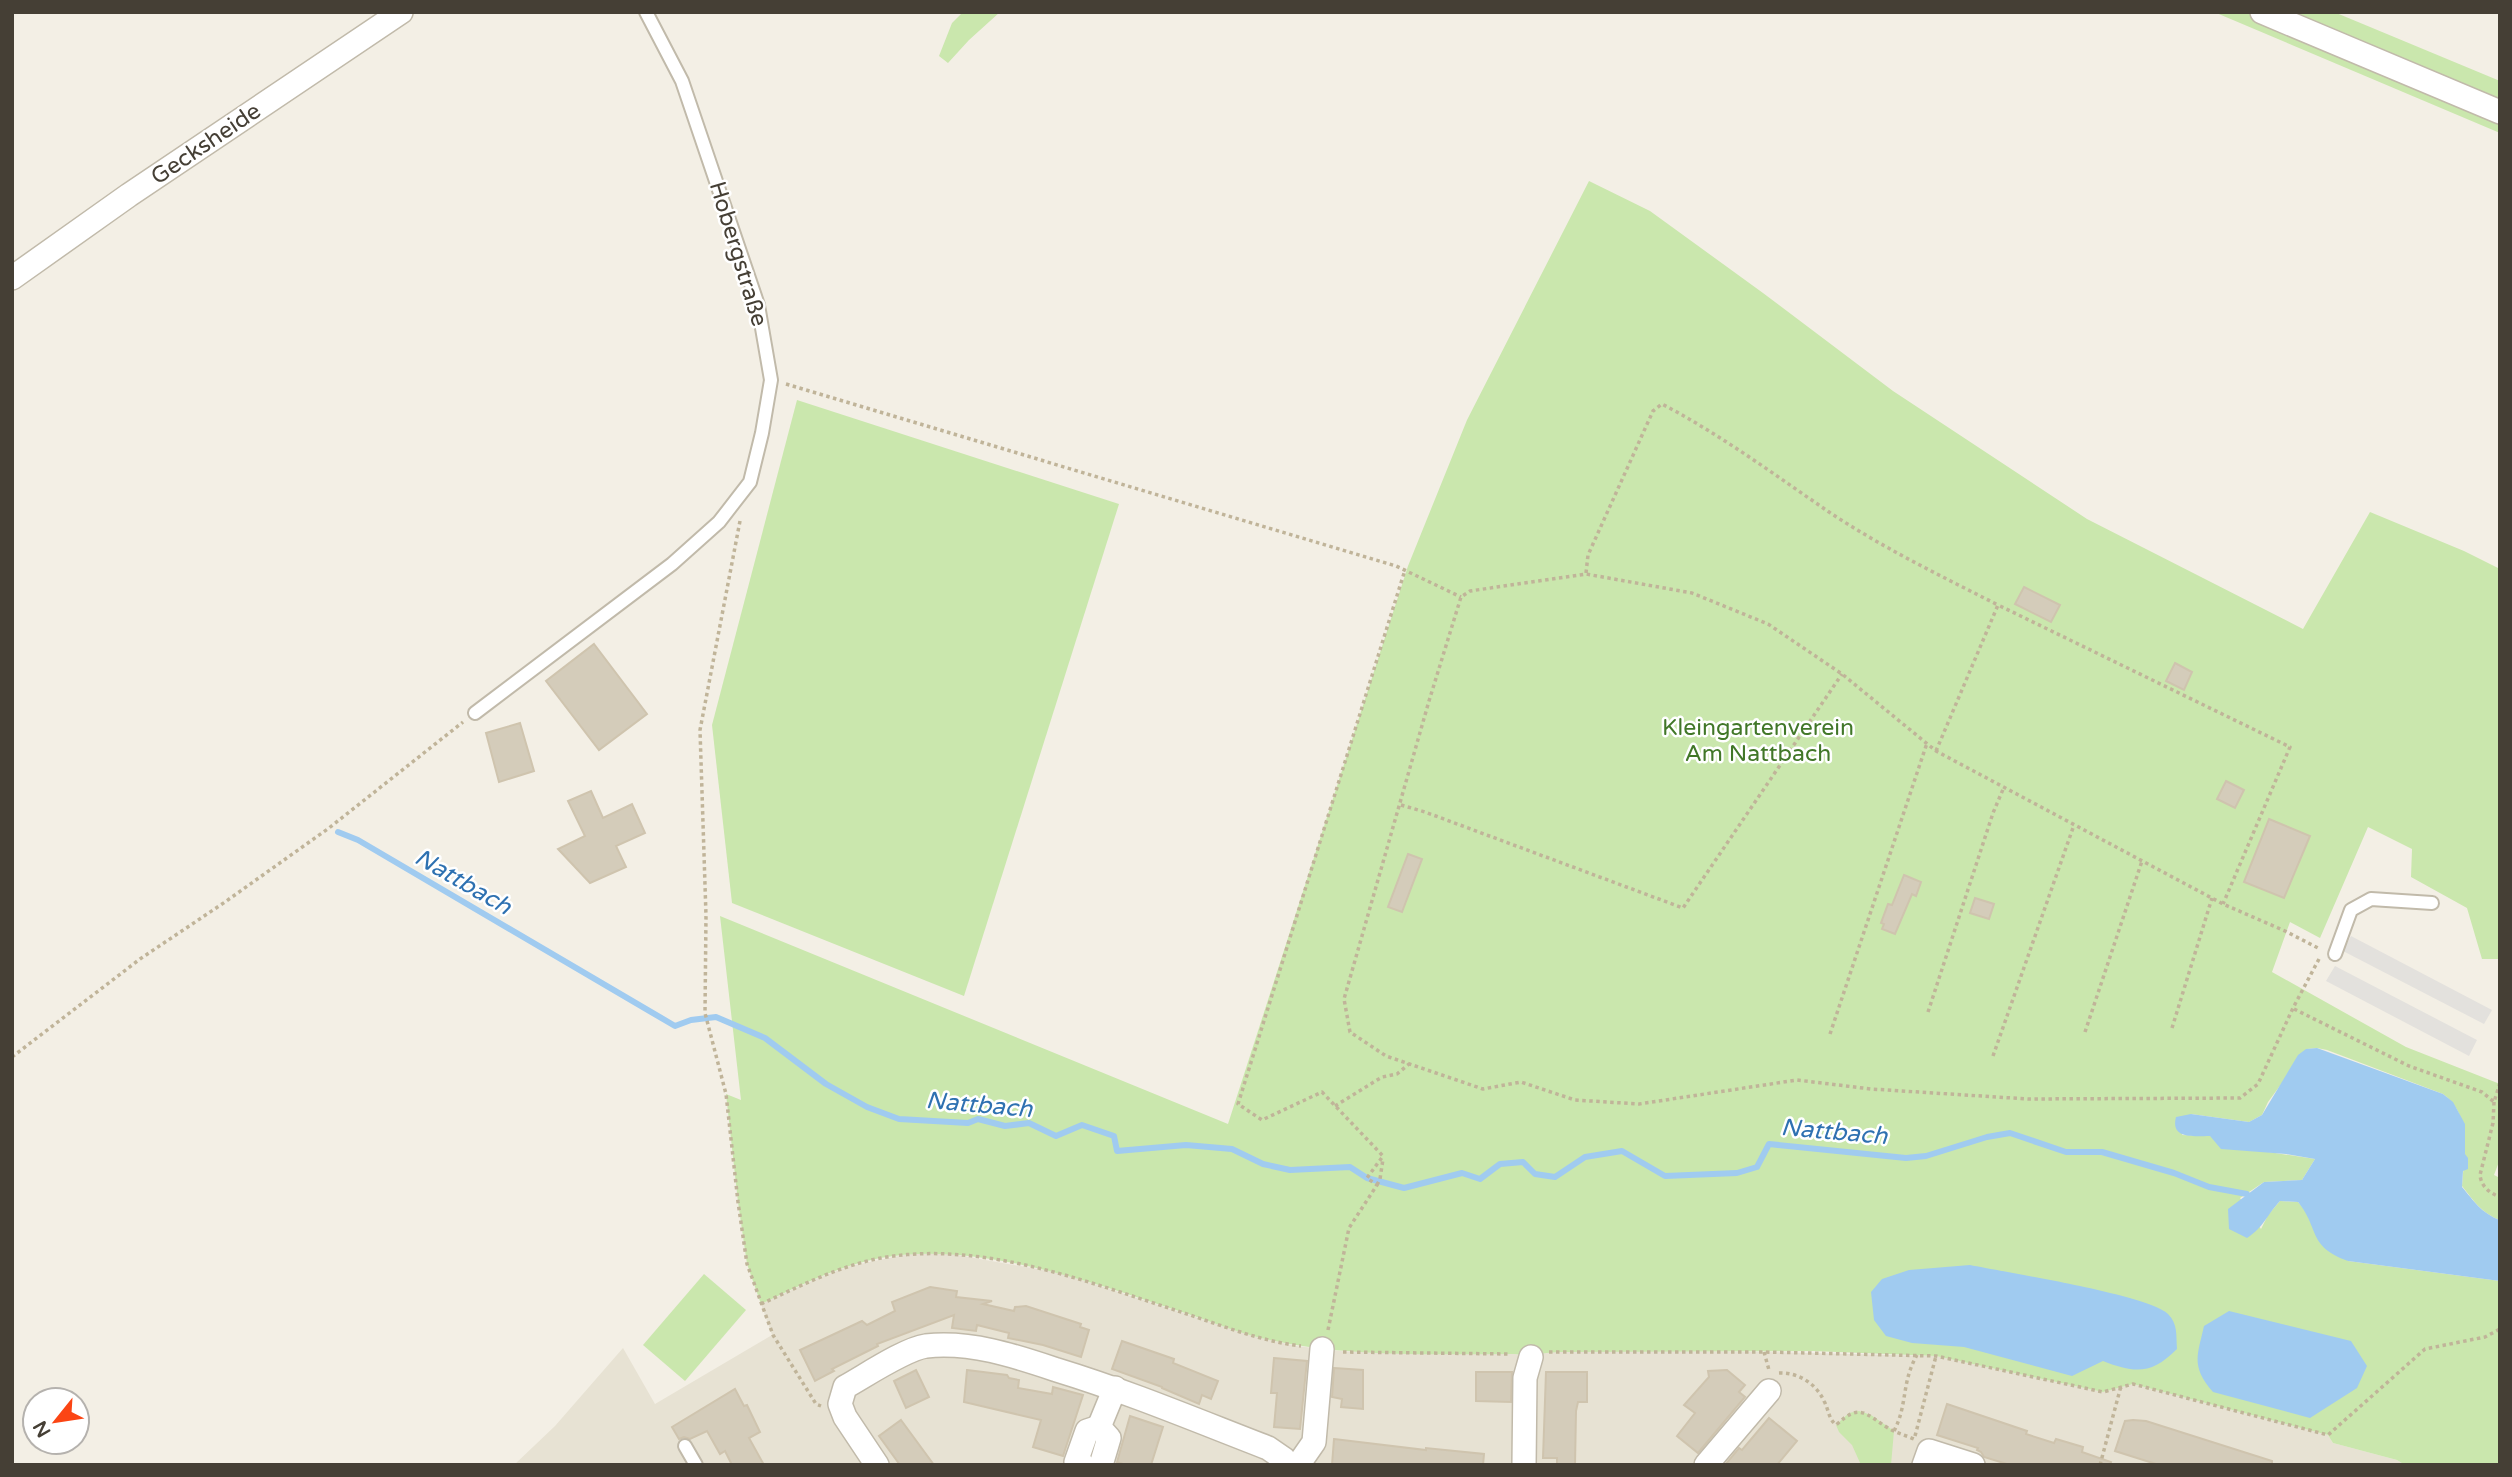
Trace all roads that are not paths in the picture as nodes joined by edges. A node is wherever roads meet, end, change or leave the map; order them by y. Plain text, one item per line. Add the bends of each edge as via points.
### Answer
1 (401, 12) edge
2 (646, 12) edge
3 (2262, 12) edge
4 (2500, 112) edge
5 (12, 278) edge
6 (475, 713) road end
7 (2432, 904) dead end
8 (2335, 954) dead end
9 (1322, 1349) road end
10 (1531, 1357) road end
11 (1769, 1383) road end
12 (1115, 1388) junction
13 (1099, 1427) junction
14 (685, 1446) dead end
15 (1922, 1452) edge
16 (875, 1462) edge
17 (695, 1465) edge
18 (1083, 1465) edge
19 (1101, 1465) edge
20 (1289, 1465) edge
21 (1298, 1465) edge
22 (1524, 1465) edge
23 (1706, 1465) edge
24 (1973, 1465) edge

1 - 5 street, Gecksheide
2 - 6 lane, Hobergstraße via 682,81 758,305 771,380 762,433 750,482 719,522 672,564
3 - 4 street
7 - 8 lane via 2371,899 2351,910
9 - 21 street via 1314,1442
10 - 22 street via 1525,1378
11 - 23 street
12 - 13 street
12 - 16 street via 1004,1353 924,1346 845,1387 840,1404 845,1417
12 - 20 street via 1268,1448
13 - 18 street via 1087,1431 1076,1462
13 - 19 street via 1109,1438
14 - 17 lane
15 - 24 street

